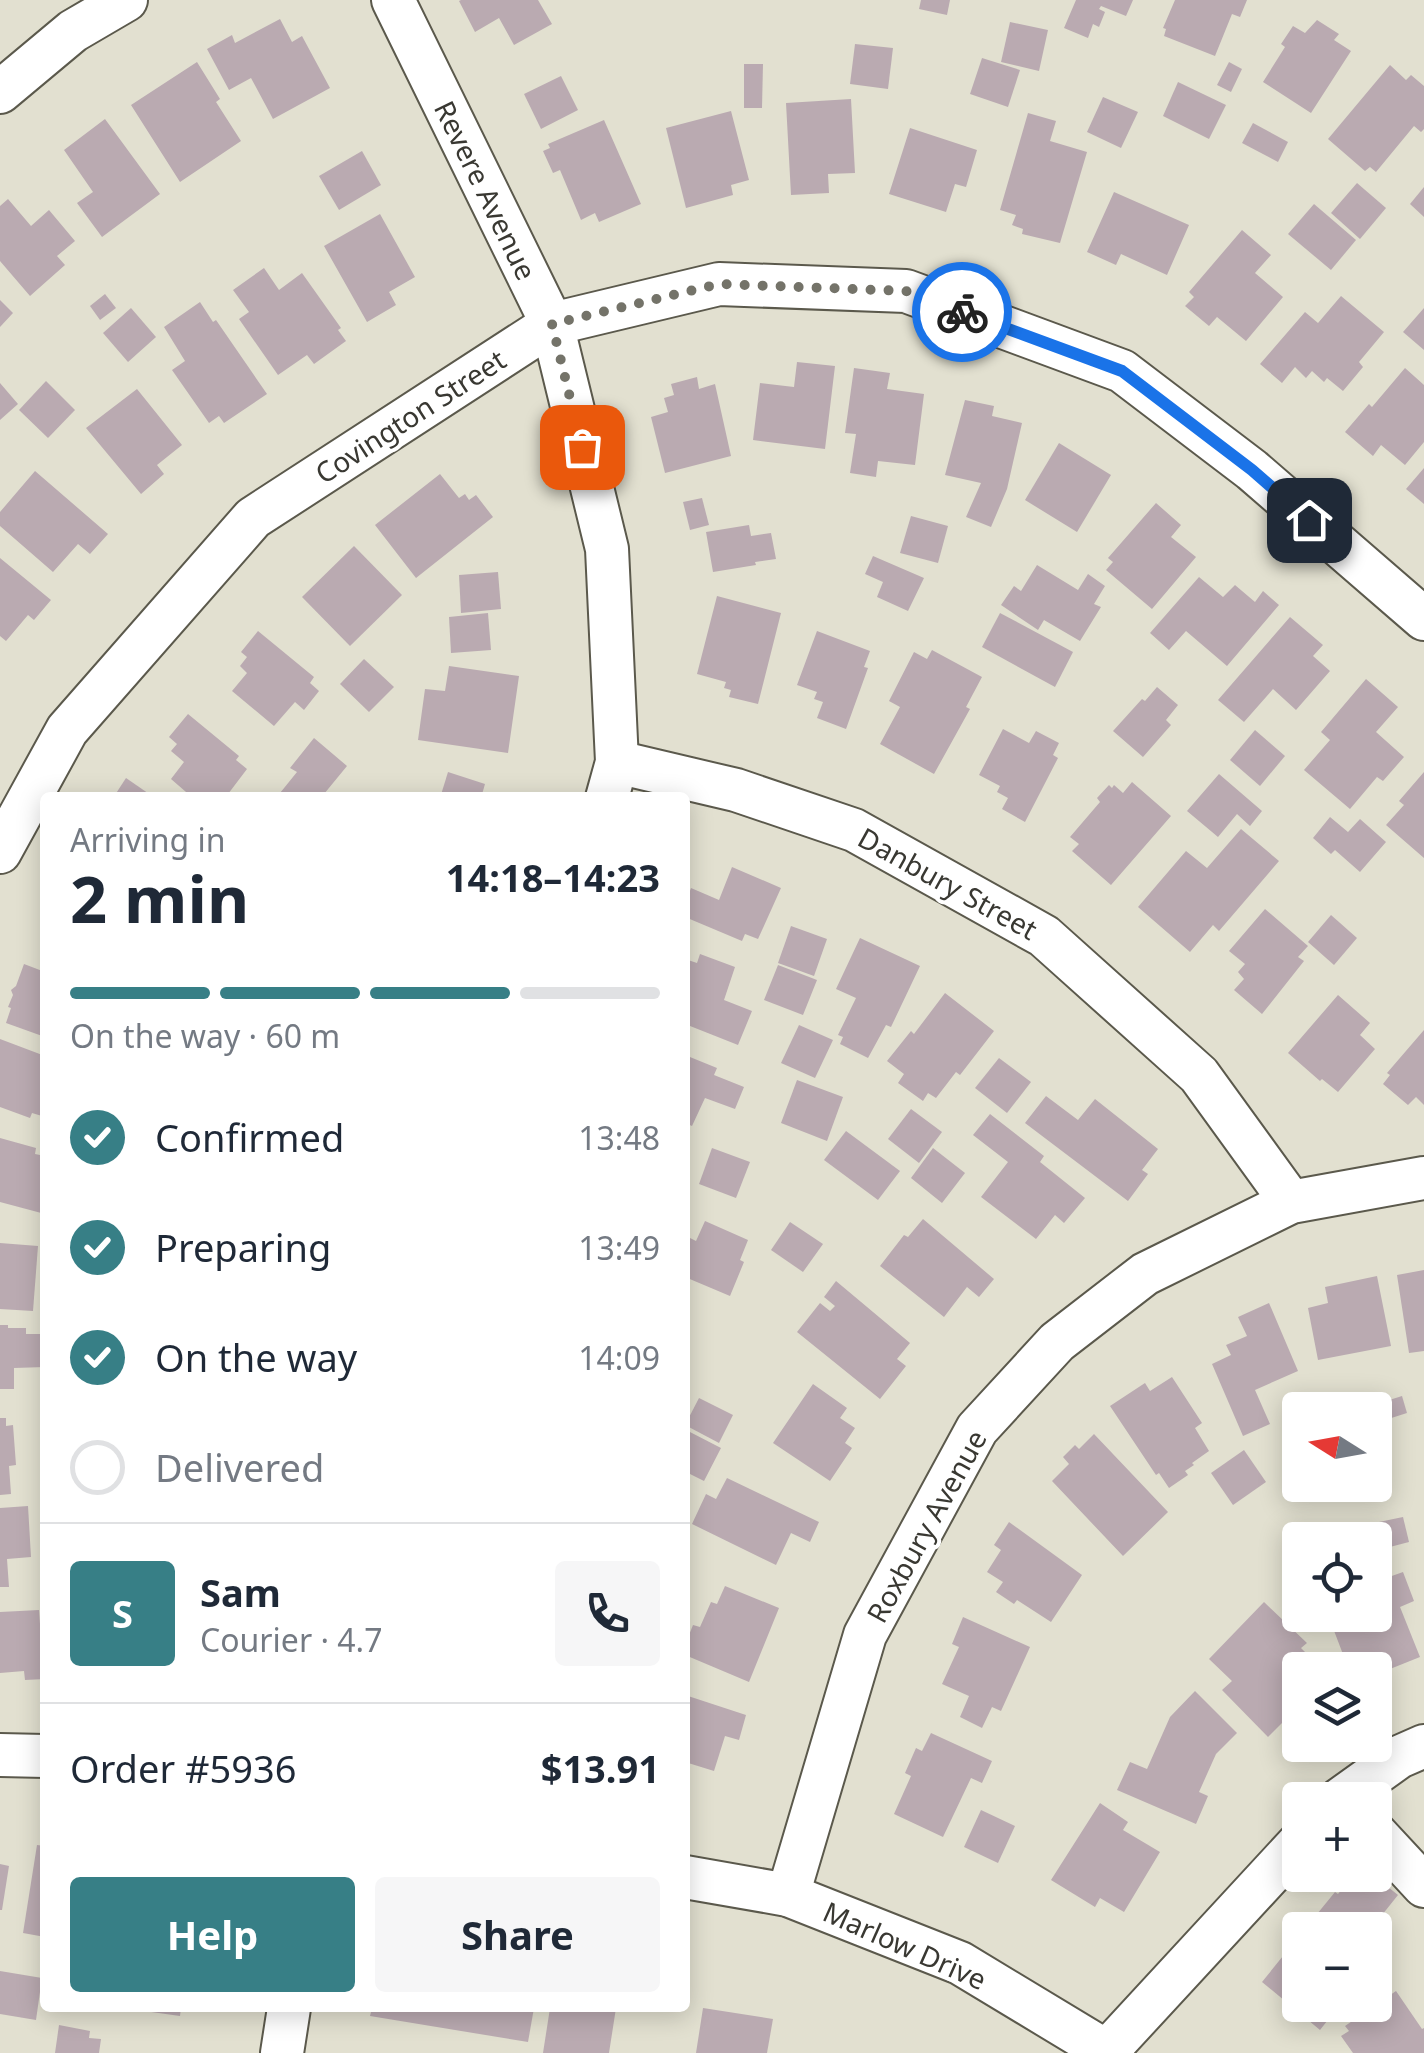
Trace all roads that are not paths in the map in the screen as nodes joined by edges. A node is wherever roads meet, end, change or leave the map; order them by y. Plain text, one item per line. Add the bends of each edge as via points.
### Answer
1 (126, 0) edge
2 (393, 0) edge
3 (0, 92) edge
4 (552, 324) junction
5 (1424, 618) edge
6 (612, 780) edge
7 (0, 852) edge
8 (1424, 1178) edge
9 (1291, 1202) junction
10 (1424, 1746) edge
11 (0, 1755) edge
12 (40, 1756) edge
13 (1365, 1782) edge
14 (1392, 1851) edge
15 (1282, 1862) edge
16 (690, 1879) edge
17 (1424, 1886) edge
18 (788, 1896) junction
19 (288, 2012) edge
20 (1108, 2052) edge
21 (282, 2053) edge

1 - 3 street via 73,31
2 - 4 street, Revere Avenue
4 - 5 street, Covington Street via 719,284 906,291 1122,371 1252,470
4 - 6 street, Revere Avenue via 607,549
4 - 7 street, Covington Street via 253,518 67,730
6 - 9 street, Danbury Street via 736,790 854,830 1044,936 1199,1076
8 - 9 street, Roxbury Avenue
9 - 18 street, Roxbury Avenue via 1145,1274 1057,1342 977,1429 865,1635
10 - 13 street
11 - 12 street
14 - 17 street
15 - 20 street
16 - 18 street, Marlow Drive
18 - 20 street, Marlow Drive via 960,1963
19 - 21 street

